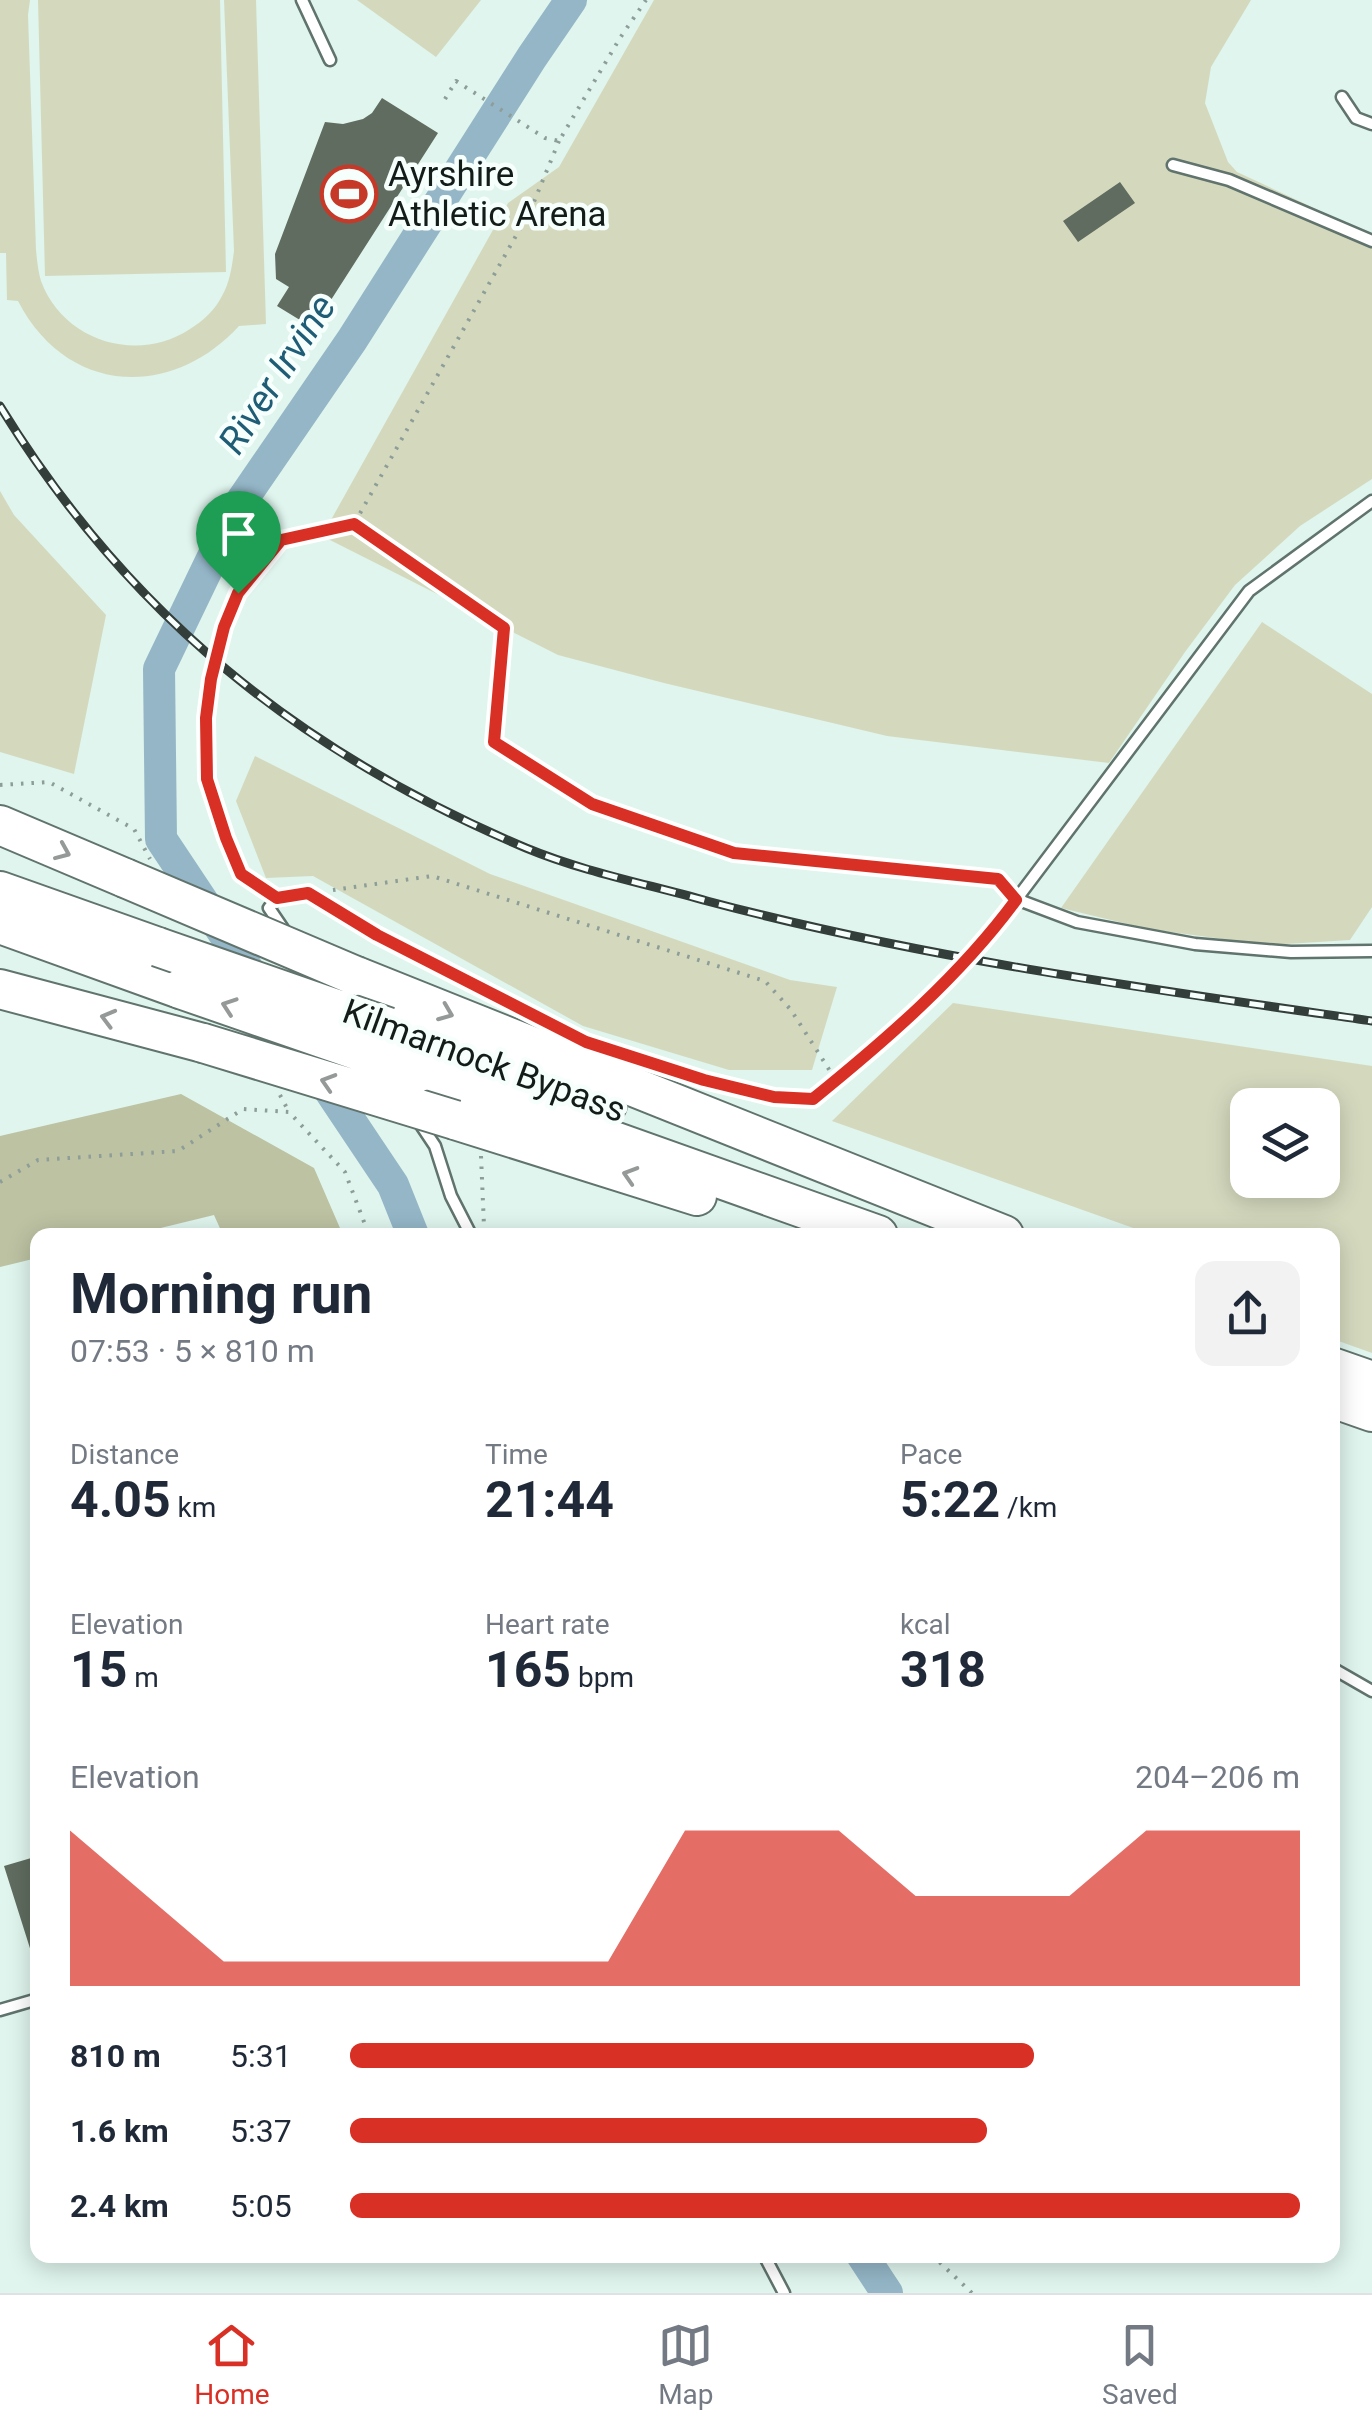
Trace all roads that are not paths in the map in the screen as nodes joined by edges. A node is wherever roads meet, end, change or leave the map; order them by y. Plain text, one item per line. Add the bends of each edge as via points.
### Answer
1 (302, 0) edge
2 (330, 60) dead end
3 (1342, 96) dead end
4 (1372, 124) edge
5 (1174, 165) dead end
6 (1372, 241) edge
7 (1372, 501) edge
8 (0, 825) edge
9 (0, 891) edge
10 (1016, 900) junction
11 (0, 924) edge
12 (1372, 950) edge
13 (313, 972) dead end
14 (340, 982) junction
15 (0, 989) edge
16 (380, 1067) dead end
17 (406, 1077) junction
18 (468, 1228) edge
19 (800, 1228) edge
20 (857, 1228) edge
21 (948, 1228) edge
22 (986, 1228) edge
23 (1340, 1369) edge
24 (1372, 1380) edge
25 (1340, 1401) edge
26 (1372, 1412) edge
27 (1340, 1673) edge
28 (1372, 1692) edge
29 (30, 2001) edge
30 (0, 2010) edge
31 (768, 2263) edge
32 (784, 2293) edge

1 - 2 lane
3 - 4 lane via 1356,118
5 - 6 lane via 1229,180
7 - 10 lane via 1249,591
8 -> 14 highway, bridge
9 - 21 highway, Kilmarnock Bypass, bridge
10 - 12 lane via 1077,922 1196,944
10 - 13 lane via 957,971 813,1099 704,1080 586,1042 308,893 277,898 269,908
17 -> 11 highway, Kilmarnock Bypass, bridge
14 - 16 lane
14 -> 22 highway via 562,1060
19 -> 15 highway, bridge via 468,1133 202,1043
17 - 18 lane
17 - 20 highway, Kilmarnock Bypass
23 - 24 highway
25 - 26 highway
27 - 28 lane
29 - 30 lane
31 - 32 lane

